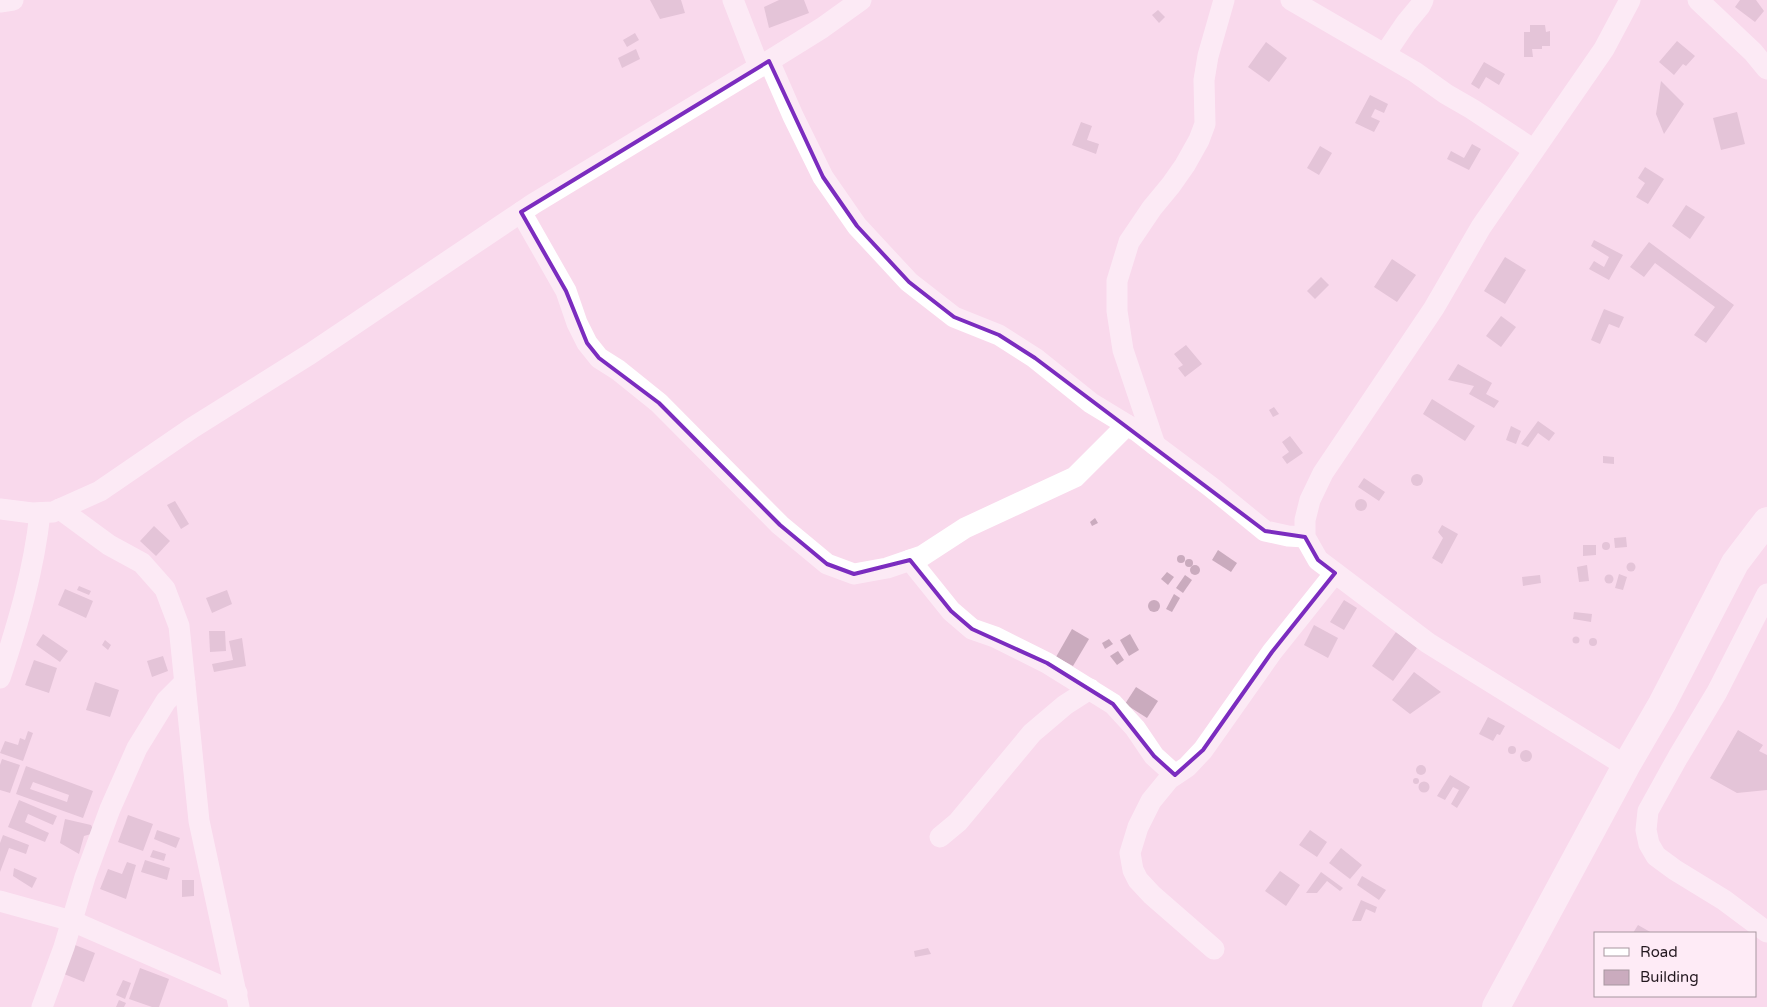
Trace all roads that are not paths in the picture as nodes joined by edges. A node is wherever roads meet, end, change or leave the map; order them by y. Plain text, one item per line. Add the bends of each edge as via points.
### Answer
1 (13, 0) edge
2 (733, 0) edge
3 (861, 0) edge
4 (1224, 0) edge
5 (1291, 0) edge
6 (1423, 0) edge
7 (1630, 0) edge
8 (1698, 0) edge
9 (0, 2) edge
10 (1384, 54) junction
11 (764, 64) junction
12 (1767, 69) edge
13 (1534, 150) junction
14 (520, 212) junction
15 (1127, 425) junction
16 (1156, 445) junction
17 (0, 509) edge
18 (50, 511) junction
19 (1767, 521) edge
20 (1305, 537) junction
21 (1767, 542) edge
22 (910, 560) junction
23 (1735, 563) junction
24 (1335, 573) junction
25 (1767, 594) edge
26 (0, 678) edge
27 (185, 682) junction
28 (1090, 689) junction
29 (1626, 766) junction
30 (1175, 775) junction
31 (940, 837) dead end
32 (0, 901) edge
33 (72, 921) junction
34 (1767, 932) edge
35 (1214, 949) dead end
36 (238, 1000) edge
37 (42, 1007) edge
38 (1496, 1007) edge

1 - 9 street
2 - 11 street
3 - 11 street
4 - 16 street via 1208,56 1204,80 1205,124 1199,140 1185,165 1129,242 1117,281 1122,350
5 - 10 street
6 - 10 street
7 - 13 street via 1604,49
8 - 12 street
10 - 13 street
11 - 14 street
11 - 15 street via 823,177 857,226 910,282 954,317 999,335 1035,358 1091,403
13 - 20 street via 1482,227 1434,308 1323,473 1310,500
14 - 18 street via 100,491
14 - 22 street via 566,291 577,323 599,358 659,404 780,525 827,564 854,574
15 - 16 street
15 - 22 street via 1074,478 965,528 922,556
16 - 20 street via 1265,531
17 - 18 street via 32,513
18 - 26 street via 37,542 29,582
18 - 27 street via 142,563 166,589 178,626
19 - 23 highway
20 - 24 street via 1318,560
21 - 23 street
22 - 28 street via 951,611 972,629 1047,663
23 - 29 highway
24 - 29 street via 1428,643
24 - 30 street via 1272,652 1203,750 1188,767
25 - 34 street via 1717,692 1648,811 1646,830 1656,856
27 - 33 street via 166,701 137,748 110,809
27 - 36 street via 199,821
28 - 30 street via 1113,704 1154,756
28 - 31 street via 1032,733 958,822
29 - 38 highway
30 - 35 street via 1168,779 1151,802 1138,827 1130,853 1131,862 1138,880 1152,895
32 - 33 street
33 - 36 street
33 - 37 street

